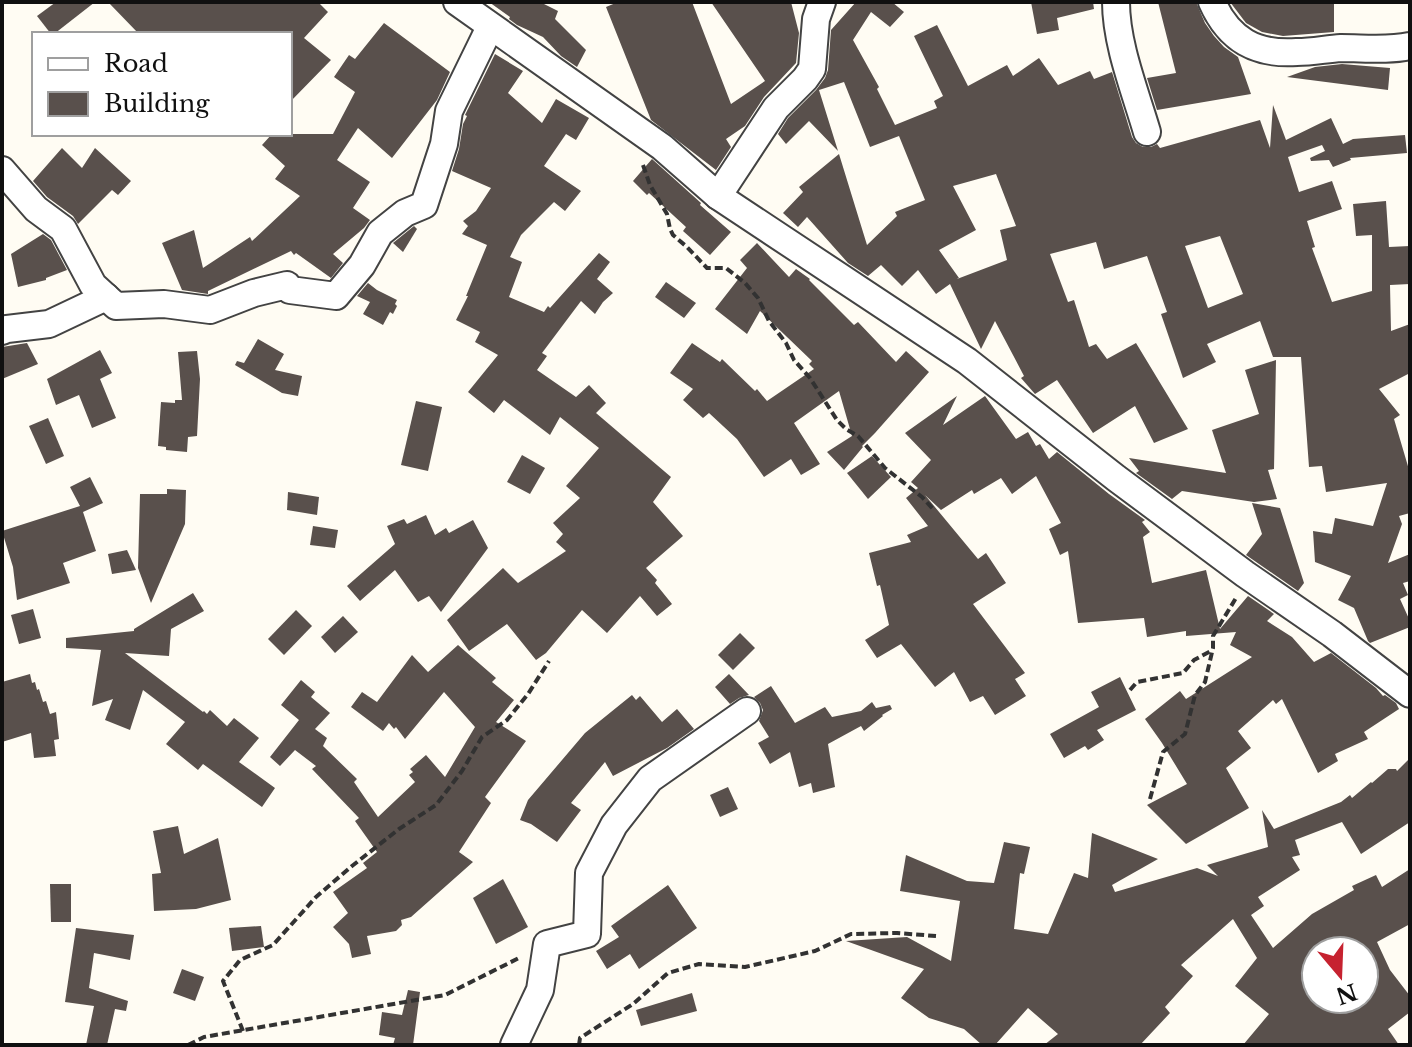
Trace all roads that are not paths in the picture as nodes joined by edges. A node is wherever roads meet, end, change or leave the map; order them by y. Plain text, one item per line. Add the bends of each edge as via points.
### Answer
1 (457, 2) edge
2 (822, 2) edge
3 (1116, 2) edge
4 (1212, 2) edge
5 (490, 27) junction
6 (1410, 46) edge
7 (1147, 132) dead end
8 (2, 170) edge
9 (718, 196) junction
10 (106, 297) junction
11 (2, 331) edge
12 (1410, 694) edge
13 (747, 711) dead end
14 (514, 1045) edge

1 - 5 street
2 - 9 street via 812,69 776,108
3 - 7 street via 1116,21
4 - 6 street via 1236,37 1270,51
5 - 9 street via 662,147
5 - 10 street via 449,111 424,205 380,233 336,296 290,290 287,285 210,310 164,304 116,306
8 - 10 street via 36,209 63,229 93,285
9 - 12 street via 967,361
10 - 11 street via 49,324
13 - 14 street via 650,779 614,825 589,873 587,934 547,944 540,990

